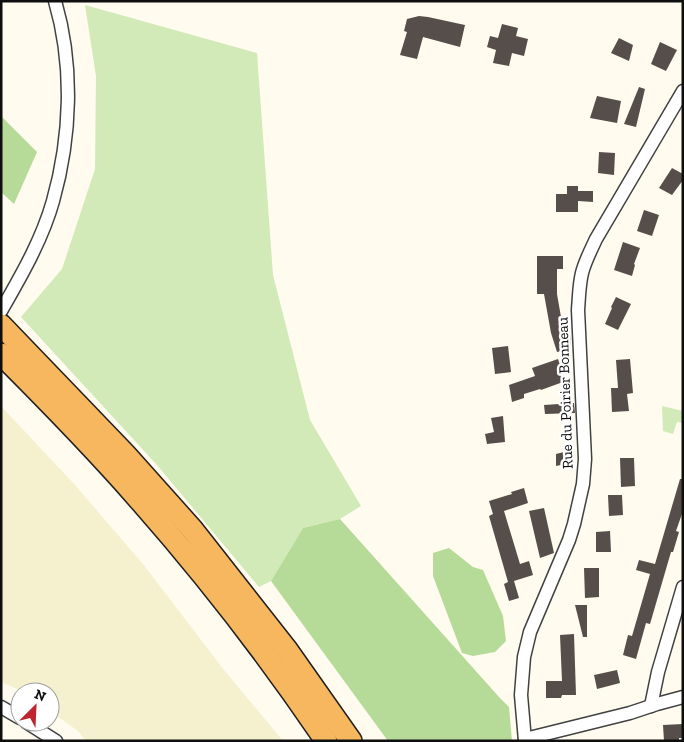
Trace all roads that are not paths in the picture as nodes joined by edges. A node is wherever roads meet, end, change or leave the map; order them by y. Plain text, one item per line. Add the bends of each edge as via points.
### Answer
1 (55, 1) edge
2 (683, 91) edge
3 (1, 311) edge
4 (1, 325) edge
5 (1, 354) edge
6 (683, 587) edge
7 (683, 697) edge
8 (651, 706) junction
9 (42, 732) edge
10 (525, 740) edge
11 (56, 741) edge
12 (326, 741) edge
13 (351, 741) edge

1 - 3 street via 65,46 69,86 64,152 53,201 37,244
2 - 10 street, Rue du Poirier Bonneau via 596,239 579,286 583,484 569,540 530,632 524,658 521,695
4 - 13 highway via 192,529 287,650
5 - 12 highway via 94,450 183,550 237,616
6 - 8 street
7 - 8 street
8 - 10 street
9 - 11 street

